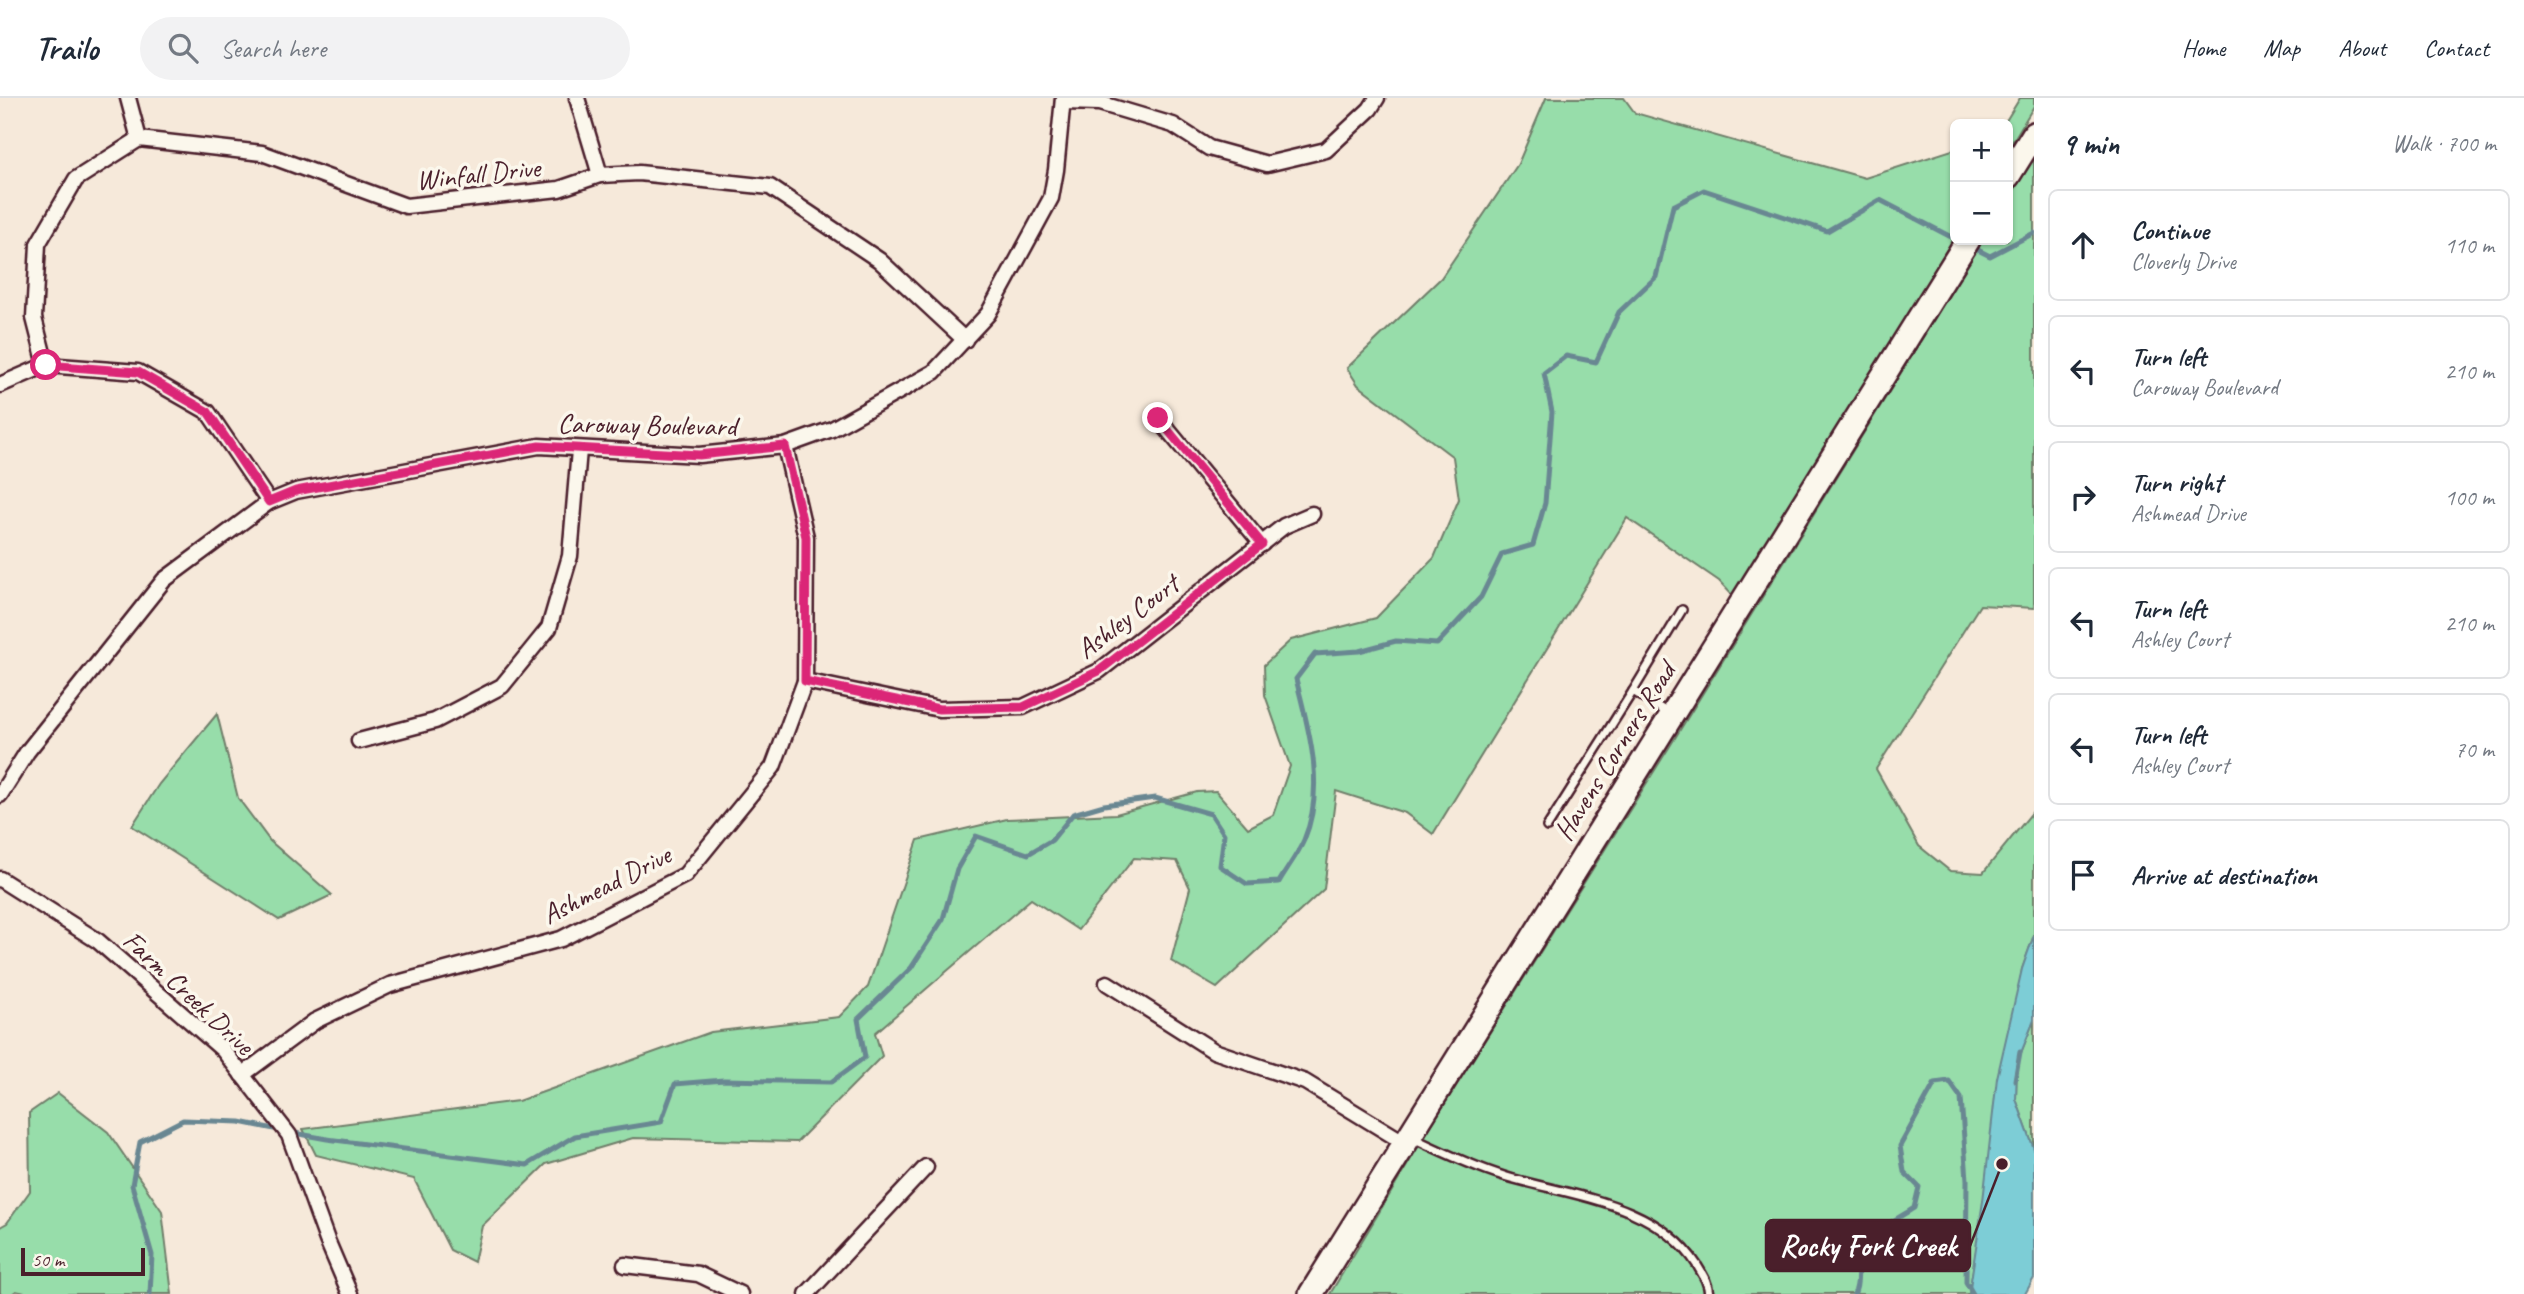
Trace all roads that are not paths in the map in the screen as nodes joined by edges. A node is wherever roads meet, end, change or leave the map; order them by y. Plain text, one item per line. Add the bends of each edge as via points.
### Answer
1 (128, 98) edge
2 (577, 98) edge
3 (1377, 98) edge
4 (1063, 100) edge
5 (2034, 134) edge
6 (139, 139) junction
7 (2013, 168) edge
8 (600, 175) junction
9 (1965, 245) edge
10 (965, 340) junction
11 (46, 365) junction
12 (0, 385) edge
13 (1158, 418) dead end
14 (785, 446) junction
15 (579, 450) junction
16 (269, 502) junction
17 (1312, 514) dead end
18 (1262, 544) junction
19 (1682, 610) dead end
20 (805, 681) junction
21 (1633, 691) junction
22 (1672, 715) junction
23 (359, 740) dead end
24 (0, 795) edge
25 (1547, 827) dead end
26 (0, 879) edge
27 (1107, 983) dead end
28 (242, 1075) junction
29 (1407, 1139) junction
30 (926, 1167) dead end
31 (625, 1265) dead end
32 (350, 1294) edge
33 (740, 1294) edge
34 (807, 1294) edge
35 (1311, 1294) edge
36 (1709, 1294) edge

1 - 6 street
2 - 8 street
3 - 4 street via 1326,150 1267,164 1209,148 1173,125 1099,103
4 - 10 street, Caroway Boulevard via 1051,198 988,314
5 - 7 main road
6 - 8 street, Winfall Drive via 261,153 406,206 559,189
6 - 11 street via 76,179 38,244 34,318
8 - 10 street, Winfall Drive via 639,173 770,187 879,260
9 - 22 main road, Havens Corners Road
10 - 14 street, Caroway Boulevard via 934,372 832,429
11 - 12 street
11 - 16 street via 138,372 208,412
13 - 18 street
14 - 15 street, Caroway Boulevard via 699,455
14 - 20 street, Ashmead Drive via 806,537
15 - 16 street, Caroway Boulevard via 539,446 296,491
15 - 23 street via 570,556 549,628 502,686 435,721
16 - 24 street, Caroway Boulevard via 164,580 27,752
17 - 18 street, Ashley Court via 1284,526
18 - 20 street, Ashley Court via 1099,671 1023,707 939,709
19 - 21 lane
20 - 28 street, Ashmead Drive via 773,767 685,876 561,939 390,985 315,1021
21 - 22 lane
21 - 25 lane
22 - 29 main road, Havens Corners Road
26 - 28 street, Farm Creek Drive via 98,941 223,1049
27 - 29 street via 1214,1051 1305,1082
28 - 32 street, Farm Creek Drive via 289,1135
29 - 35 main road, Havens Corners Road
29 - 36 lane via 1506,1177 1605,1203 1663,1228 1688,1251 1708,1282
30 - 34 street
31 - 33 street via 698,1274

